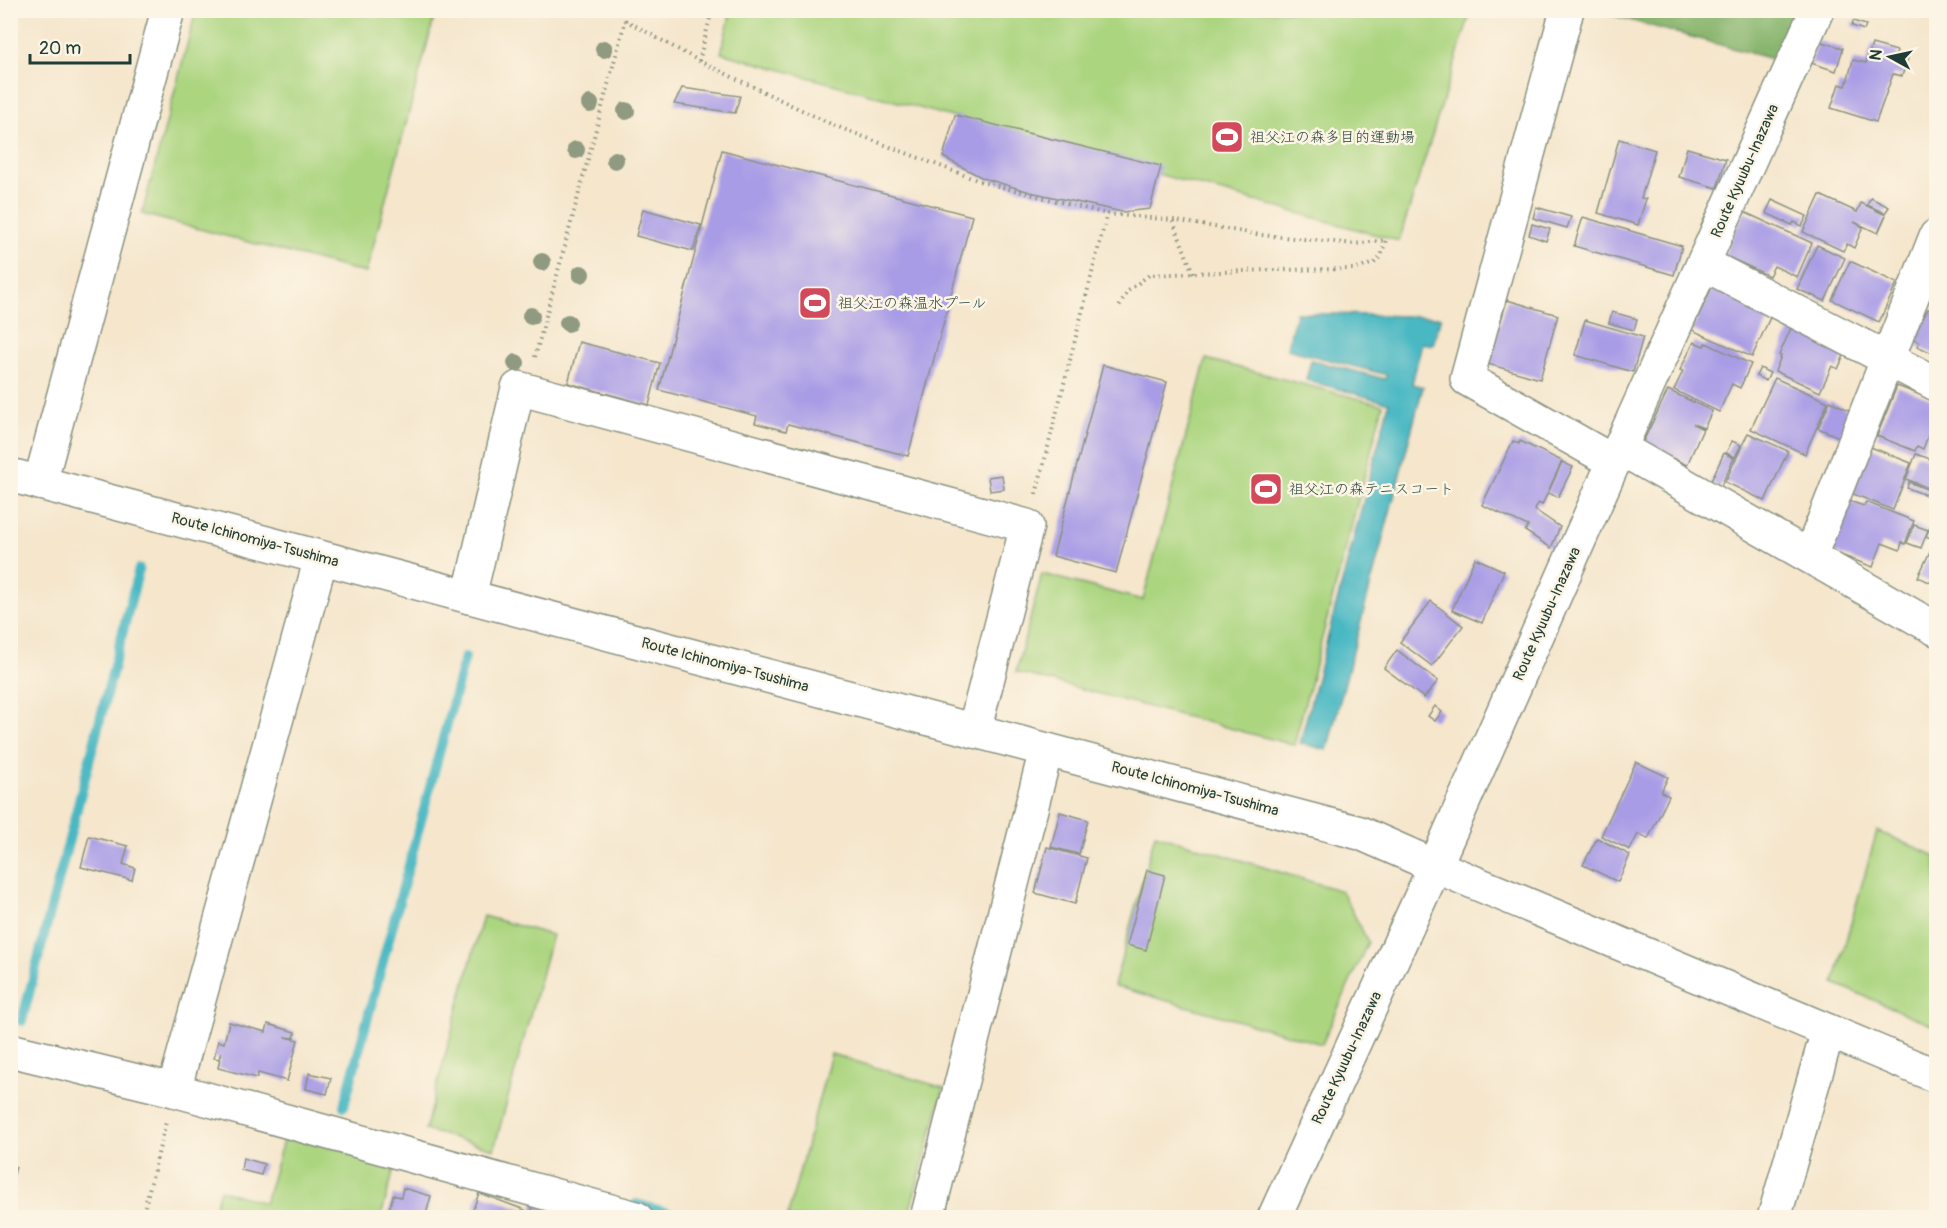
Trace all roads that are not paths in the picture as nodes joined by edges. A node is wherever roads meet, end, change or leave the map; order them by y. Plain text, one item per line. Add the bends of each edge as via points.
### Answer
1 (168, 10) edge
2 (1567, 10) edge
3 (1817, 10) edge
4 (1936, 236) edge
5 (1704, 264) junction
6 (1888, 359) junction
7 (1936, 384) edge
8 (1617, 455) junction
9 (25, 479) edge
10 (1810, 556) junction
11 (321, 558) junction
12 (469, 597) junction
13 (1936, 629) edge
14 (974, 731) junction
15 (1046, 750) junction
16 (1435, 866) junction
17 (1828, 1031) junction
18 (10, 1050) edge
19 (1936, 1076) edge
20 (174, 1090) junction
21 (568, 1209) edge
22 (636, 1218) edge
23 (927, 1218) edge
24 (1274, 1218) edge
25 (1774, 1218) edge

1 - 9 street
2 - 8 street via 1467,379
3 - 5 street, Route Kyuubu-Inazawa
4 - 6 street
5 - 6 street
5 - 8 street, Route Kyuubu-Inazawa
6 - 7 street
6 - 10 street
8 - 10 street
8 - 16 street, Route Kyuubu-Inazawa
9 - 11 street, Route Ichinomiya-Tsushima
10 - 13 street
11 - 12 street, Route Ichinomiya-Tsushima
11 - 20 street
12 - 14 street, Route Ichinomiya-Tsushima
12 - 14 street via 519,388 1027,526
14 - 15 street, Route Ichinomiya-Tsushima
15 - 16 street, Route Ichinomiya-Tsushima via 1360,833
15 - 23 street
16 - 17 street, Route Ichinomiya-Tsushima
16 - 24 street, Route Kyuubu-Inazawa
17 - 19 street, Route Ichinomiya-Tsushima
17 - 25 street
18 - 20 street
20 - 21 street
21 - 22 street

